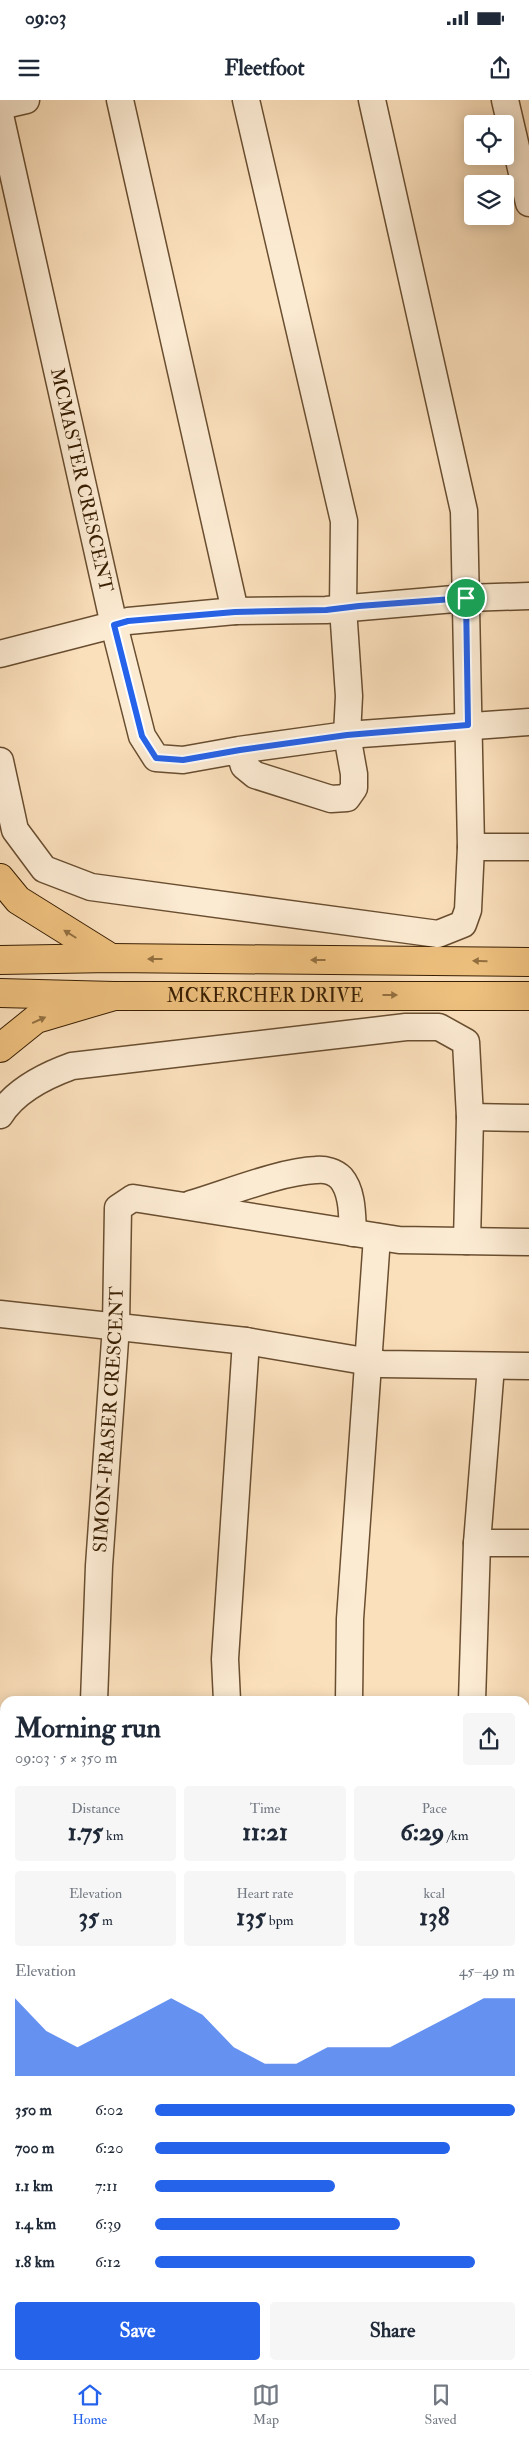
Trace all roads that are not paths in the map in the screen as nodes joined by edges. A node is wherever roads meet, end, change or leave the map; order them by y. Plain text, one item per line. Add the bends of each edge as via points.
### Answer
1 (26, 100) edge
2 (120, 100) edge
3 (246, 100) edge
4 (372, 100) edge
5 (505, 100) edge
6 (0, 106) edge
7 (0, 115) edge
8 (529, 203) edge
9 (529, 596) edge
10 (466, 598) junction
11 (343, 608) junction
12 (235, 612) junction
13 (114, 625) junction
14 (0, 654) edge
15 (529, 722) edge
16 (468, 725) junction
17 (347, 735) junction
18 (240, 750) junction
19 (0, 762) edge
20 (471, 847) junction
21 (529, 847) edge
22 (0, 878) edge
23 (112, 958) junction
24 (0, 960) edge
25 (529, 962) edge
26 (0, 993) edge
27 (114, 996) junction
28 (529, 996) edge
29 (0, 1048) edge
30 (0, 1115) edge
31 (470, 1117) junction
32 (529, 1118) edge
33 (185, 1206) junction
34 (365, 1235) junction
35 (467, 1241) junction
36 (529, 1242) edge
37 (0, 1314) edge
38 (116, 1326) junction
39 (246, 1341) junction
40 (367, 1362) junction
41 (491, 1366) junction
42 (529, 1366) edge
43 (477, 1543) junction
44 (529, 1543) edge
45 (94, 1696) edge
46 (227, 1696) edge
47 (349, 1696) edge
48 (472, 1696) edge

1 - 6 street
2 - 12 street
3 - 11 street via 344,521
4 - 10 street via 464,511
5 - 8 street
7 - 13 street, MCMASTER CRESCENT
9 - 10 street
10 - 11 street
10 - 16 street
11 - 12 street
11 - 17 street via 349,696
12 - 13 street
13 - 14 street
13 - 18 street, MCMASTER CRESCENT via 142,736 156,758 183,760
15 - 16 street, MCMASTER CRESCENT
16 - 17 street, MCMASTER CRESCENT
16 - 20 street
17 - 18 street, MCMASTER CRESCENT
17 - 18 street via 354,788 347,798 331,799 255,775 244,766
19 - 20 street via 15,830 44,869 91,888 438,934 463,924 468,910
20 - 21 street
23 -> 22 main road via 18,900
23 - 24 main road, MCKERCHER DRIVE
25 -> 23 main road, MCKERCHER DRIVE
26 - 27 main road, MCKERCHER DRIVE
27 -> 28 main road, MCKERCHER DRIVE
29 -> 27 main road via 36,1019
30 - 31 street via 5,1107 47,1074 72,1066 396,1028 439,1027 466,1042
31 - 32 street
31 - 35 street
33 - 34 street, SIMON-FRASER CRESCENT
33 - 34 street, SIMON-FRASER CRESCENT via 275,1178 324,1170 337,1175 346,1186 352,1211
33 - 38 street, SIMON-FRASER CRESCENT via 133,1198 118,1208
34 - 35 street, SIMON-FRASER CRESCENT via 400,1240
34 - 40 street, SIMON-FRASER CRESCENT
35 - 36 street, SIMON-FRASER CRESCENT
37 - 38 street
38 - 39 street
38 - 45 street, SIMON-FRASER CRESCENT via 99,1566
39 - 40 street
39 - 46 street via 225,1659
40 - 41 street
40 - 47 street, SIMON-FRASER CRESCENT via 350,1618
41 - 42 street
41 - 43 street
43 - 44 street
43 - 48 street

